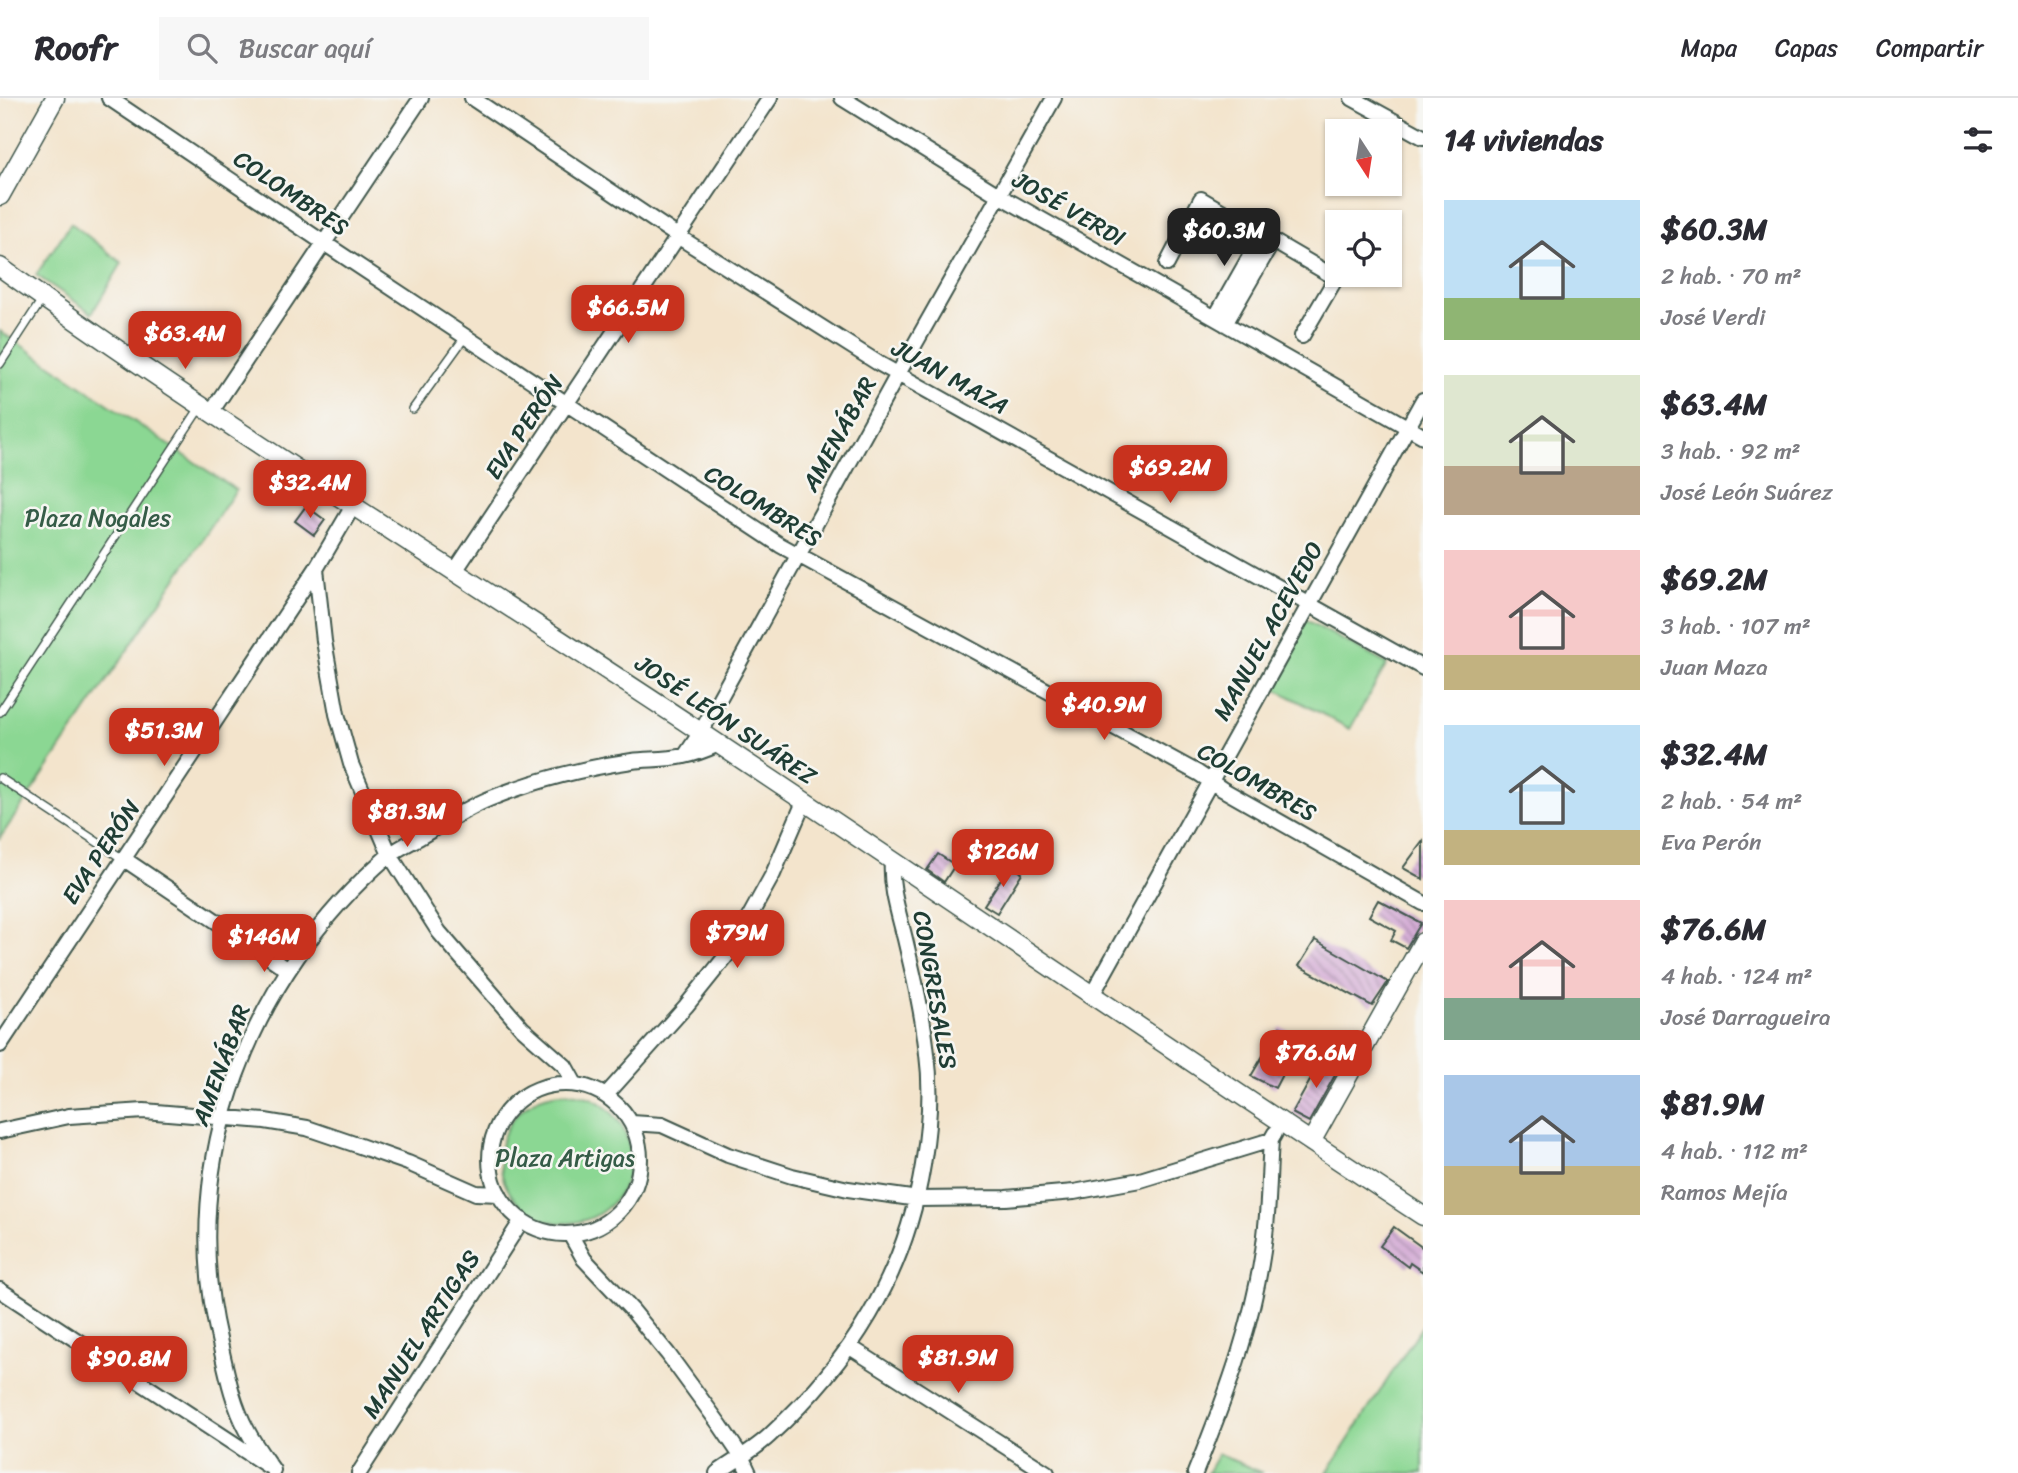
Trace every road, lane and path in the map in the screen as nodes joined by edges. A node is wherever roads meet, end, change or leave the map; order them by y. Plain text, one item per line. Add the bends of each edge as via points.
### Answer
1 (55, 98) edge
2 (109, 98) edge
3 (421, 98) edge
4 (472, 98) edge
5 (770, 98) edge
6 (842, 98) edge
7 (1055, 98) edge
8 (1352, 98) edge
9 (1423, 137) edge
10 (0, 196) edge
11 (1000, 196) junction
12 (679, 237) junction
13 (1268, 238) junction
14 (324, 243) junction
15 (1167, 264) dead end
16 (0, 267) edge
17 (43, 298) junction
18 (1220, 321) junction
19 (465, 337) junction
20 (1302, 337) dead end
21 (0, 364) edge
22 (898, 374) junction
23 (1423, 400) edge
24 (566, 405) junction
25 (206, 409) junction
26 (414, 409) dead end
27 (1408, 427) junction
28 (1423, 436) edge
29 (353, 506) junction
30 (799, 556) junction
31 (316, 569) junction
32 (455, 571) junction
33 (1309, 602) junction
34 (1423, 668) edge
35 (0, 712) edge
36 (701, 732) junction
37 (719, 744) junction
38 (685, 756) junction
39 (0, 778) edge
40 (1210, 781) junction
41 (804, 802) junction
42 (390, 855) junction
43 (124, 859) junction
44 (892, 861) junction
45 (1423, 903) edge
46 (1423, 942) edge
47 (287, 969) junction
48 (1092, 995) junction
49 (0, 1045) edge
50 (575, 1084) junction
51 (606, 1095) junction
52 (222, 1116) junction
53 (632, 1123) junction
54 (1282, 1124) junction
55 (0, 1131) edge
56 (1270, 1140) junction
57 (1311, 1142) junction
58 (499, 1194) junction
59 (918, 1199) junction
60 (1423, 1216) edge
61 (522, 1220) junction
62 (570, 1234) junction
63 (0, 1290) edge
64 (850, 1347) junction
65 (741, 1456) junction
66 (275, 1471) edge
67 (359, 1473) edge
68 (718, 1473) edge
69 (749, 1473) edge
70 (1047, 1473) edge
71 (1195, 1473) edge

1 - 10 street
2 - 14 street, COLOMBRES
3 - 14 street
4 - 12 street, JUAN MAZA
5 - 12 street, EVA PERÓN
6 - 11 street, JOSÉ VERDI
7 - 11 street, AMENÁBAR
8 - 9 street
11 - 18 street, JOSÉ VERDI
11 - 22 street, AMENÁBAR
12 - 22 street, JUAN MAZA
12 - 24 street, EVA PERÓN
13 - 15 street via 1201,199
13 - 18 street
13 - 20 street via 1336,278
14 - 19 street, COLOMBRES
14 - 25 street
16 - 17 street, JOSÉ LEÓN SUÁREZ
17 - 21 lane
17 - 25 street, JOSÉ LEÓN SUÁREZ
18 - 27 street, JOSÉ VERDI
19 - 24 street, COLOMBRES
19 - 26 lane
22 - 30 street, AMENÁBAR
22 - 33 street, JUAN MAZA
23 - 27 street, MANUEL ACEVEDO
24 - 30 street, COLOMBRES
24 - 32 street, EVA PERÓN
25 - 29 street, JOSÉ LEÓN SUÁREZ
25 - 35 lane
27 - 28 street, JOSÉ VERDI
27 - 33 street, MANUEL ACEVEDO
29 - 31 street, EVA PERÓN
29 - 32 street, JOSÉ LEÓN SUÁREZ
30 - 36 street, AMENÁBAR
30 - 40 street, COLOMBRES
31 - 42 street via 337,714 351,764
31 - 43 street, EVA PERÓN
32 - 36 street, JOSÉ LEÓN SUÁREZ
33 - 34 street, JUAN MAZA
33 - 40 street, MANUEL ACEVEDO
36 - 37 street, JOSÉ LEÓN SUÁREZ
36 - 38 street, AMENÁBAR
37 - 38 street, AMENÁBAR
37 - 41 street, JOSÉ LEÓN SUÁREZ
38 - 42 street, AMENÁBAR via 631,761 534,784 489,800
39 - 43 lane
40 - 45 street, COLOMBRES
40 - 48 street, MANUEL ACEVEDO
41 - 44 street, JOSÉ LEÓN SUÁREZ
41 - 51 street via 773,874 731,950
42 - 47 street, AMENÁBAR via 334,910
42 - 50 street via 439,932 522,1027 565,1066
43 - 47 street
43 - 49 street, EVA PERÓN
44 - 48 street, JOSÉ LEÓN SUÁREZ
44 - 59 street, CONGRESALES via 892,883 928,1055 929,1121
46 - 57 street
47 - 52 street, AMENÁBAR via 262,1012
48 - 54 street, JOSÉ LEÓN SUÁREZ
50 - 51 street
50 - 58 street via 535,1090 504,1116 490,1153
51 - 53 street
52 - 55 street via 144,1111 69,1116
52 - 58 street via 307,1128 408,1163 476,1193
52 - 66 street, AMENÁBAR via 206,1233 214,1315 246,1428
53 - 59 street via 662,1125 728,1155 792,1176
53 - 62 street via 641,1160 629,1200 593,1229
54 - 56 street
54 - 57 street, JOSÉ LEÓN SUÁREZ
56 - 59 street via 1140,1180 1074,1192
56 - 71 street via 1266,1226 1258,1277 1229,1387
57 - 60 street, JOSÉ LEÓN SUÁREZ
58 - 61 street
59 - 64 street, CONGRESALES via 891,1276
61 - 62 street via 545,1231
61 - 67 street, MANUEL ARTIGAS
62 - 65 street via 584,1259 668,1354
63 - 66 street
64 - 65 street, CONGRESALES via 768,1437
64 - 70 street
65 - 68 street, CONGRESALES
65 - 69 street

